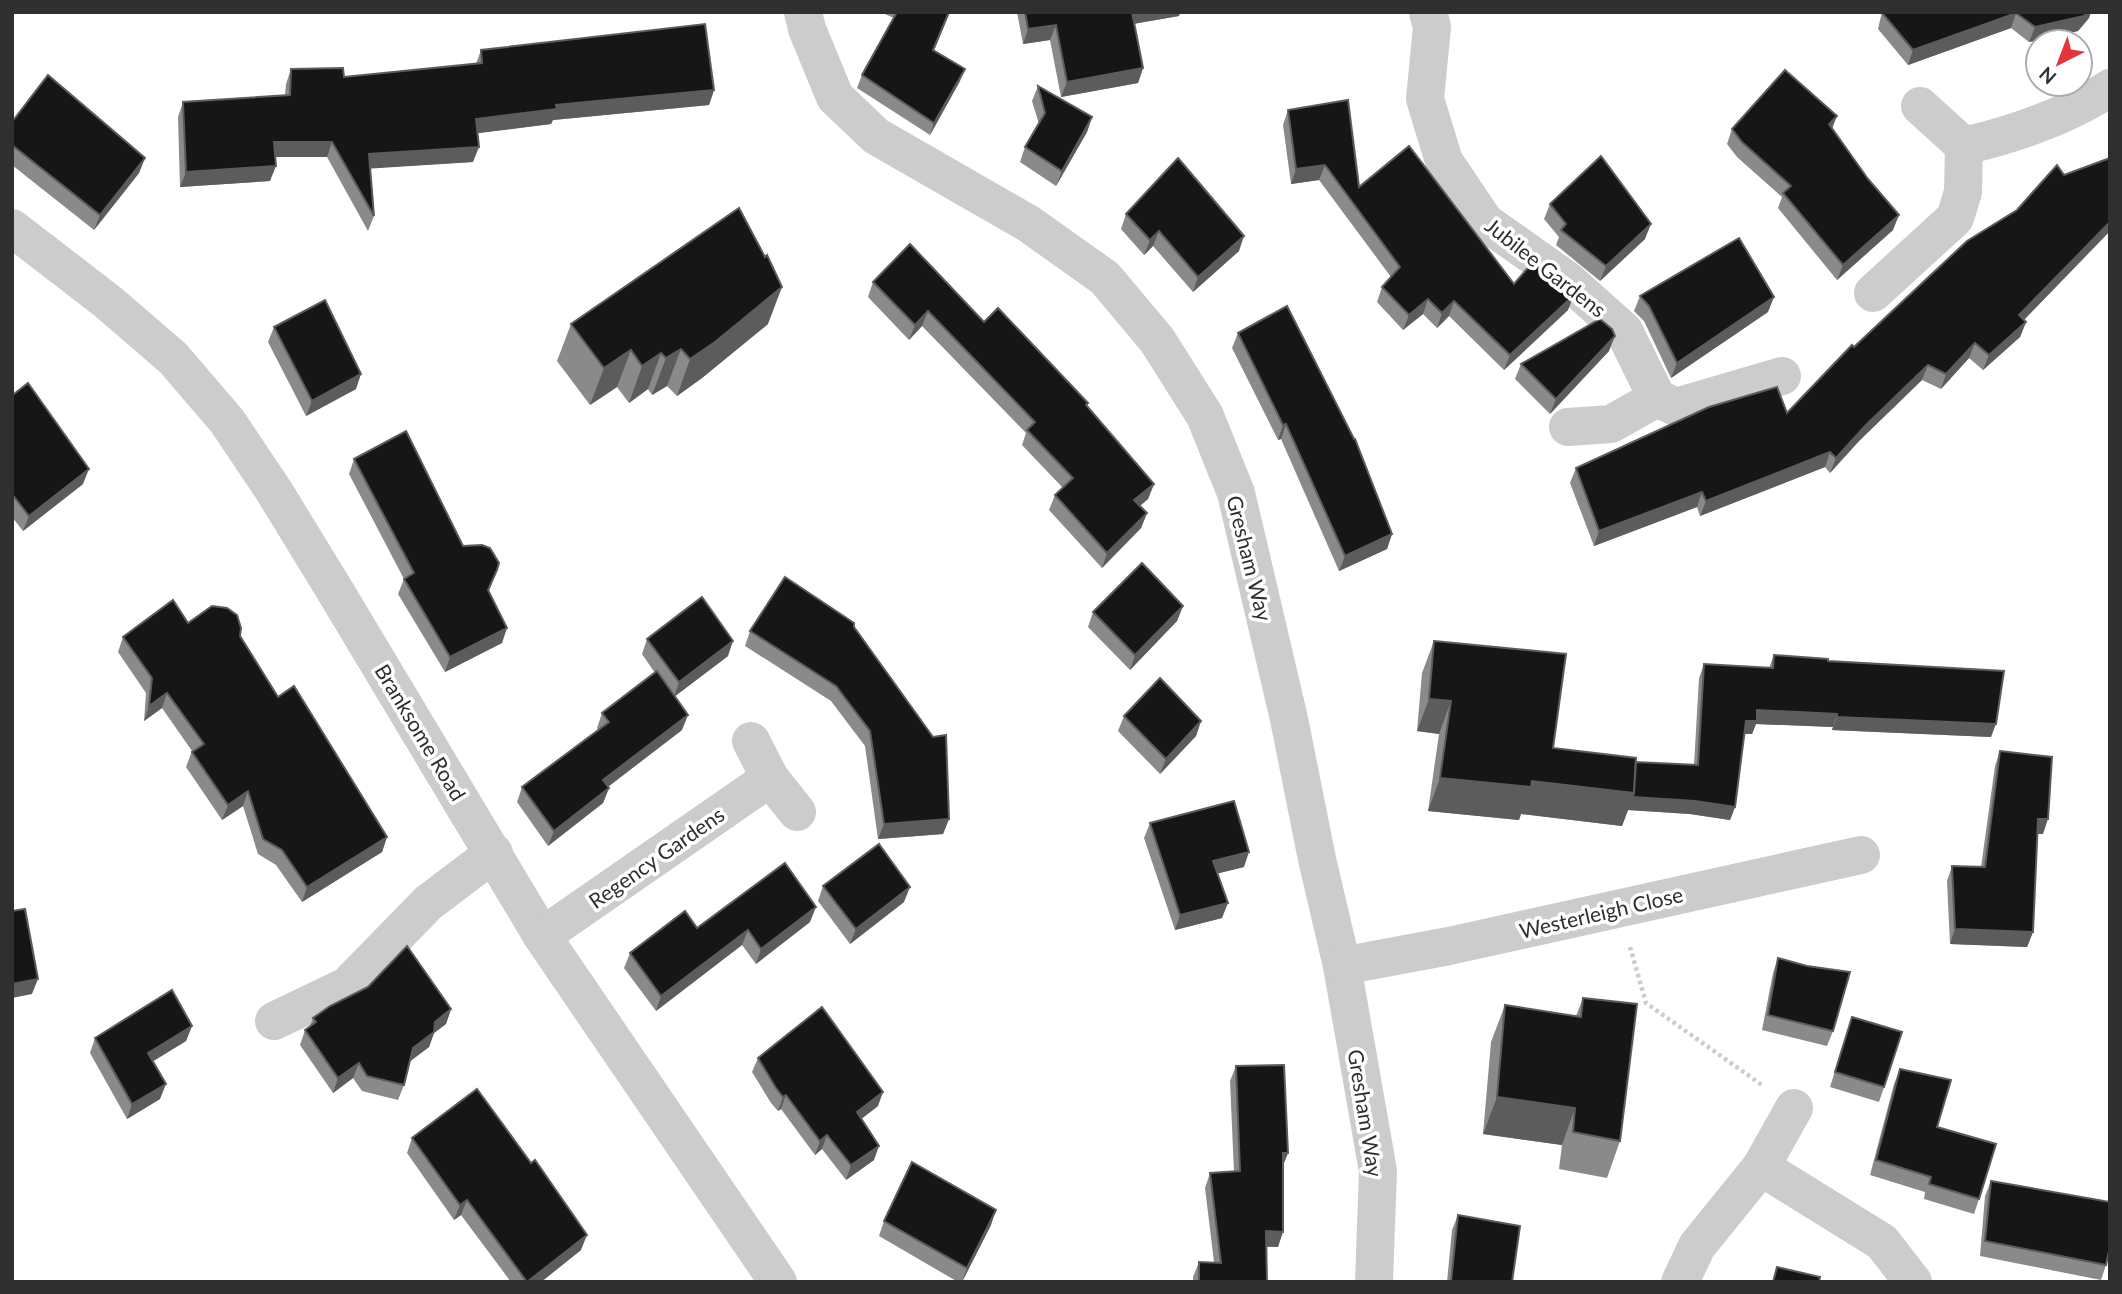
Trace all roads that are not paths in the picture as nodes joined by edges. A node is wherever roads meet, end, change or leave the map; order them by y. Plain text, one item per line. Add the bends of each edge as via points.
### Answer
1 (803, 12) edge
2 (1428, 12) edge
3 (2110, 88) edge
4 (1920, 106) dead end
5 (1964, 146) junction
6 (12, 228) edge
7 (1872, 293) dead end
8 (1782, 376) dead end
9 (1657, 398) junction
10 (1568, 427) dead end
11 (751, 741) dead end
12 (770, 778) junction
13 (797, 812) dead end
14 (494, 853) junction
15 (1861, 855) dead end
16 (542, 936) junction
17 (1342, 966) junction
18 (274, 1021) dead end
19 (1794, 1108) road end
20 (1761, 1167) junction
21 (778, 1282) edge
22 (1374, 1282) edge
23 (1680, 1282) edge
24 (1913, 1282) edge

1 - 17 street, Gresham Way via 835,97 876,136 1030,224 1105,278 1157,340 1205,416 1236,493
2 - 9 street, Jubilee Gardens via 1432,27 1424,99 1444,161 1485,222 1567,280 1624,331
3 - 5 street via 2081,108
4 - 5 street
5 - 7 street via 1962,192 1955,218
6 - 14 street, Branksome Road via 173,358 227,421
8 - 9 street via 1676,407
9 - 10 street via 1611,424
11 - 12 street
12 - 13 street
12 - 16 street, Regency Gardens
14 - 16 street, Branksome Road
14 - 18 street via 428,903 347,986
15 - 17 street, Westerleigh Close
16 - 21 street, Branksome Road
17 - 22 street, Gresham Way via 1378,1171
19 - 20 street
20 - 23 street via 1697,1246
20 - 24 street via 1882,1242

